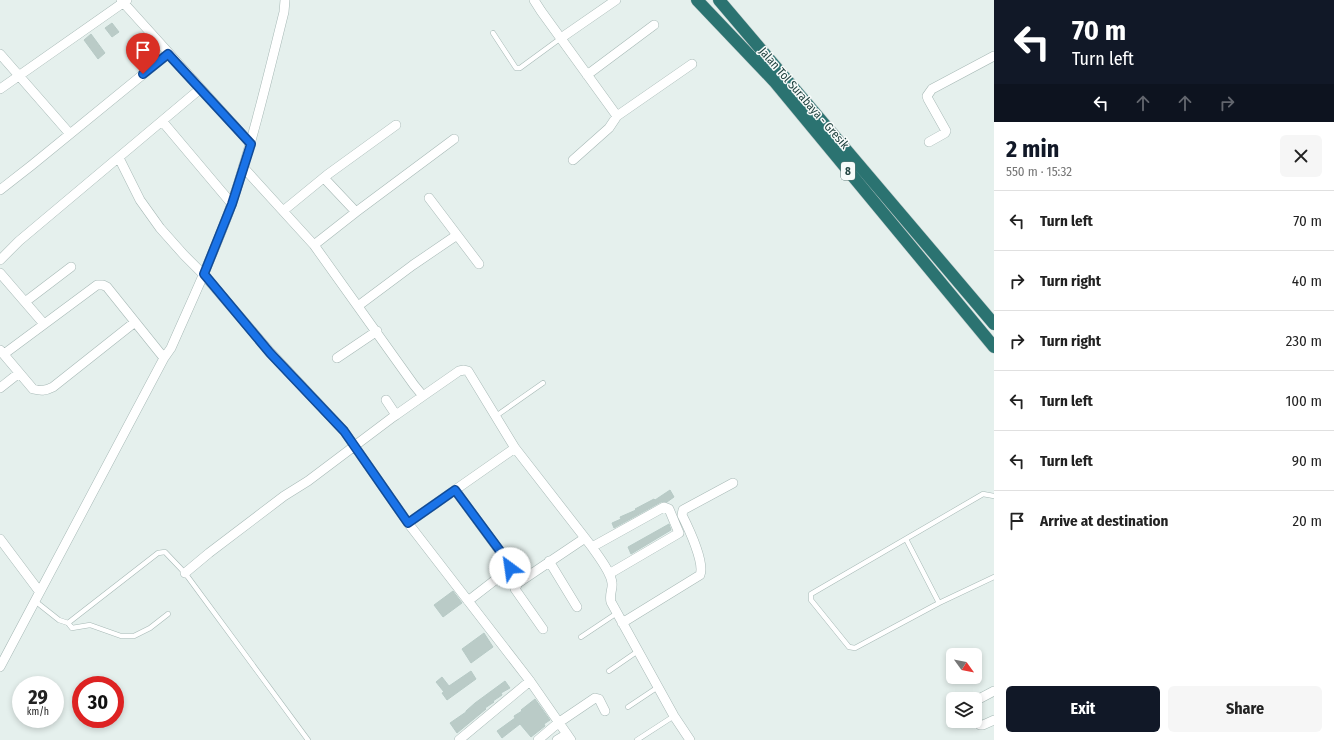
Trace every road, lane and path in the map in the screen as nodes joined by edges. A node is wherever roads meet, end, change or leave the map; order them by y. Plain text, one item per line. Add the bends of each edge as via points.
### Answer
1 (286, 0) edge
2 (534, 0) edge
3 (616, 0) edge
4 (697, 0) edge
5 (718, 0) edge
6 (123, 1) edge
7 (654, 25) dead end
8 (493, 32) dead end
9 (561, 38) junction
10 (0, 54) edge
11 (168, 54) junction
12 (994, 56) edge
13 (692, 64) dead end
14 (587, 75) junction
15 (18, 76) junction
16 (0, 89) edge
17 (200, 89) junction
18 (617, 116) junction
19 (162, 121) junction
20 (396, 125) dead end
21 (70, 134) junction
22 (454, 139) dead end
23 (929, 142) dead end
24 (251, 144) junction
25 (119, 158) junction
26 (573, 160) dead end
27 (243, 167) junction
28 (324, 178) junction
29 (0, 190) edge
30 (428, 198) dead end
31 (232, 204) junction
32 (283, 211) junction
33 (356, 212) junction
34 (457, 235) junction
35 (314, 245) junction
36 (0, 260) edge
37 (479, 264) dead end
38 (71, 267) dead end
39 (0, 273) edge
40 (204, 274) junction
41 (25, 302) junction
42 (358, 306) junction
43 (135, 322) junction
44 (44, 324) junction
45 (994, 324) edge
46 (377, 331) junction
47 (994, 347) edge
48 (2, 352) edge
49 (164, 358) junction
50 (337, 358) dead end
51 (19, 373) junction
52 (543, 383) dead end
53 (0, 388) edge
54 (423, 396) junction
55 (386, 400) dead end
56 (396, 415) junction
57 (496, 416) junction
58 (354, 447) junction
59 (515, 448) junction
60 (733, 483) dead end
61 (455, 490) junction
62 (994, 496) edge
63 (408, 523) junction
64 (585, 538) junction
65 (0, 539) edge
66 (906, 539) junction
67 (592, 547) junction
68 (550, 561) junction
69 (185, 574) junction
70 (609, 574) junction
71 (994, 577) edge
72 (40, 591) junction
73 (34, 601) junction
74 (468, 601) junction
75 (939, 603) junction
76 (577, 607) dead end
77 (617, 613) junction
78 (168, 614) dead end
79 (68, 623) junction
80 (622, 623) junction
81 (543, 629) dead end
82 (581, 637) dead end
83 (638, 651) junction
84 (0, 667) edge
85 (609, 671) dead end
86 (530, 681) junction
87 (658, 687) junction
88 (994, 691) edge
89 (982, 697) edge
90 (628, 707) dead end
91 (605, 711) dead end
92 (674, 716) junction
93 (994, 720) edge
94 (558, 723) junction
95 (982, 725) edge
96 (569, 737) edge
97 (308, 740) edge
98 (459, 740) edge
99 (538, 740) edge
100 (557, 740) edge
101 (637, 740) edge
102 (690, 740) edge

1 - 24 street
2 - 9 street
3 - 9 street
4 - 47 highway, Jalan Tol Surabaya - Gresik / 8 via 774,81
5 - 45 highway, Jalan Tol Surabaya - Gresik / 8
6 - 11 street
6 - 15 street
7 - 14 street
8 - 9 lane via 514,66 518,68
9 - 14 street
10 - 15 street
11 - 17 street
11 - 21 street
12 - 23 street via 929,92 928,99 946,131
13 - 18 street
14 - 18 street
15 - 16 street
15 - 21 street
17 - 19 street
17 - 24 street
18 - 26 street via 609,128
19 - 25 street
19 - 31 street
20 - 28 street
21 - 29 street
22 - 33 street
24 - 27 street
25 - 36 street via 19,241
25 - 40 street via 140,200 160,228
27 - 31 street
27 - 32 street
28 - 32 street
28 - 33 street
30 - 34 street
31 - 40 street
32 - 35 street
33 - 35 street
34 - 37 street
34 - 42 street
35 - 42 street
38 - 41 street
39 - 41 street
40 - 49 street via 171,348
40 - 58 street via 270,353 344,431
41 - 44 street
42 - 46 street
43 - 44 street via 107,287 97,285
43 - 49 street
43 - 51 street via 49,389 33,389
44 - 48 street
46 - 50 street
46 - 54 street
48 - 51 street
49 - 72 street
51 - 53 street
52 - 57 lane
54 - 56 street
54 - 57 street via 460,370 464,370 468,372
55 - 56 street
56 - 58 street
57 - 59 street
58 - 63 street
58 - 69 street via 284,496
59 - 61 street
59 - 64 street
60 - 80 street via 683,510 682,515 702,570 700,575
61 - 63 street
61 - 74 street via 510,565 508,570
62 - 66 lane via 983,494
63 - 74 street
64 - 67 street
64 - 68 street
65 - 72 street
66 - 75 lane
66 - 75 lane via 811,594 811,600 852,648
67 - 70 street
67 - 70 street via 664,507 669,509 679,533
68 - 76 street
68 - 81 street via 518,583 515,589
69 - 79 lane via 165,552 158,553
69 - 97 lane
70 - 77 street via 612,583 611,602
71 - 75 lane
72 - 73 street
73 - 79 lane
73 - 84 street
74 - 86 street
77 - 80 street
77 - 82 lane
78 - 79 lane via 134,636 121,636 90,625 72,628
80 - 83 street
83 - 85 lane
83 - 87 street
86 - 94 street
86 - 98 street
87 - 90 lane
87 - 92 street
88 - 89 street
91 - 94 street via 599,699 595,698
92 - 101 lane
92 - 102 street
93 - 95 street
94 - 96 street
94 - 99 street
96 - 100 street

